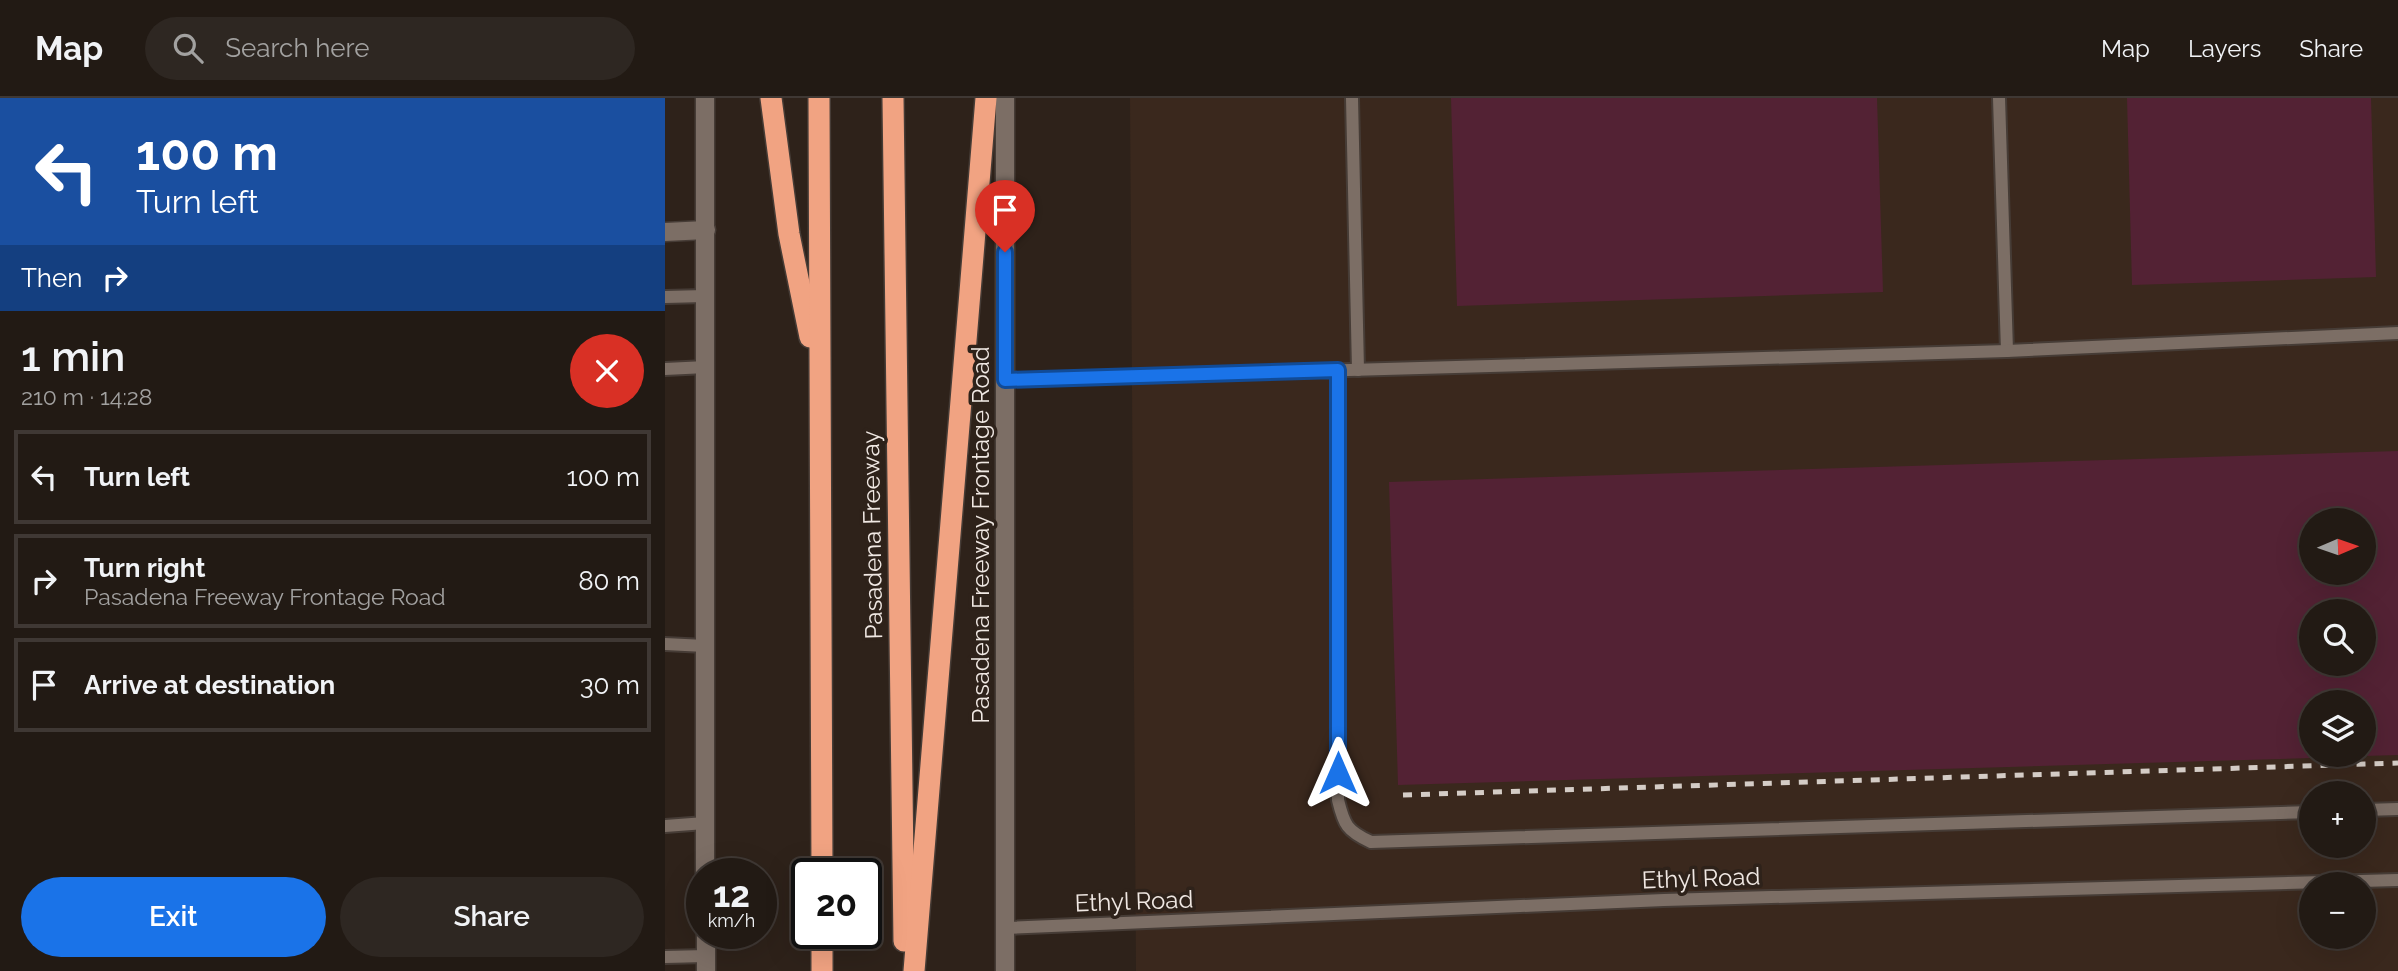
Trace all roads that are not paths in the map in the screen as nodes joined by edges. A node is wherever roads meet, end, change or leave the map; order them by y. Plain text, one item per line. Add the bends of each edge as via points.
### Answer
1 (705, 98) edge
2 (771, 98) edge
3 (819, 98) edge
4 (893, 98) edge
5 (986, 98) edge
6 (1005, 98) edge
7 (1352, 98) edge
8 (1999, 98) edge
9 (706, 230) junction
10 (665, 232) edge
11 (705, 296) junction
12 (665, 297) edge
13 (2398, 333) edge
14 (2007, 351) junction
15 (706, 367) junction
16 (665, 369) edge
17 (1338, 370) junction
18 (1359, 370) junction
19 (1005, 380) junction
20 (820, 382) junction
21 (665, 645) edge
22 (705, 646) junction
23 (2398, 809) edge
24 (2376, 810) edge
25 (2299, 812) edge
26 (705, 823) junction
27 (665, 826) edge
28 (705, 858) edge
29 (821, 858) edge
30 (2398, 880) edge
31 (1005, 928) junction
32 (822, 949) edge
33 (665, 957) edge
34 (706, 963) edge
35 (822, 971) edge
36 (905, 971) edge
37 (914, 971) edge
38 (1005, 971) edge

1 - 9 main road
2 - 20 highway via 789,234
3 - 20 highway, Pasadena Freeway
4 - 36 highway, Pasadena Freeway
5 - 37 highway
6 - 19 main road, Pasadena Freeway Frontage Road
7 - 18 lane
8 - 14 lane
9 - 10 main road
9 - 11 main road
11 - 12 lane
11 - 15 main road
13 - 14 lane
14 - 18 lane
15 - 16 lane
15 - 22 main road
17 - 18 lane
17 - 19 lane
17 - 25 lane via 1338,800 1343,821 1353,834 1371,842
19 - 31 main road, Pasadena Freeway Frontage Road
20 - 29 highway, Pasadena Freeway
21 - 22 lane
22 - 26 main road
23 - 24 lane
26 - 27 lane
26 - 28 main road
30 - 31 lane, Ethyl Road via 1664,900
31 - 38 main road, Pasadena Freeway Frontage Road
32 - 35 highway
33 - 34 lane

